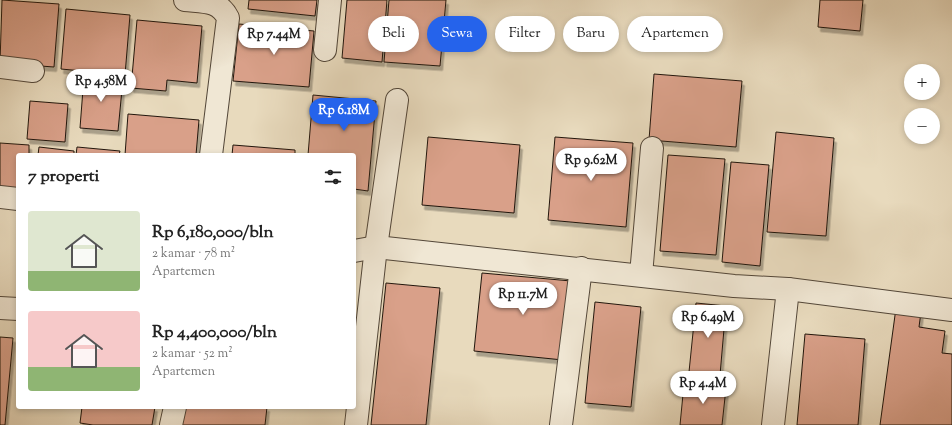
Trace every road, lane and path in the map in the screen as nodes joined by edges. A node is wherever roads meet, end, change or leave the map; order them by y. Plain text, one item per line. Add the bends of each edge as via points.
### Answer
1 (185, 0) edge
2 (330, 0) edge
3 (325, 50) dead end
4 (0, 67) edge
5 (33, 71) dead end
6 (397, 100) dead end
7 (652, 148) dead end
8 (211, 153) edge
9 (0, 197) edge
10 (16, 199) edge
11 (376, 247) junction
12 (356, 251) edge
13 (581, 268) junction
14 (641, 275) junction
15 (788, 289) junction
16 (0, 308) edge
17 (16, 309) edge
18 (952, 310) edge
19 (175, 409) edge
20 (171, 425) edge
21 (356, 425) edge
22 (561, 425) edge
23 (773, 425) edge

1 - 8 street via 213,3 223,8 228,18
2 - 3 street
4 - 5 street
6 - 11 street
7 - 14 street
9 - 10 street
11 - 12 street
11 - 13 street
11 - 21 street
13 - 14 street
13 - 22 street
14 - 15 street via 734,286
15 - 18 street
15 - 23 street
16 - 17 street
19 - 20 street

